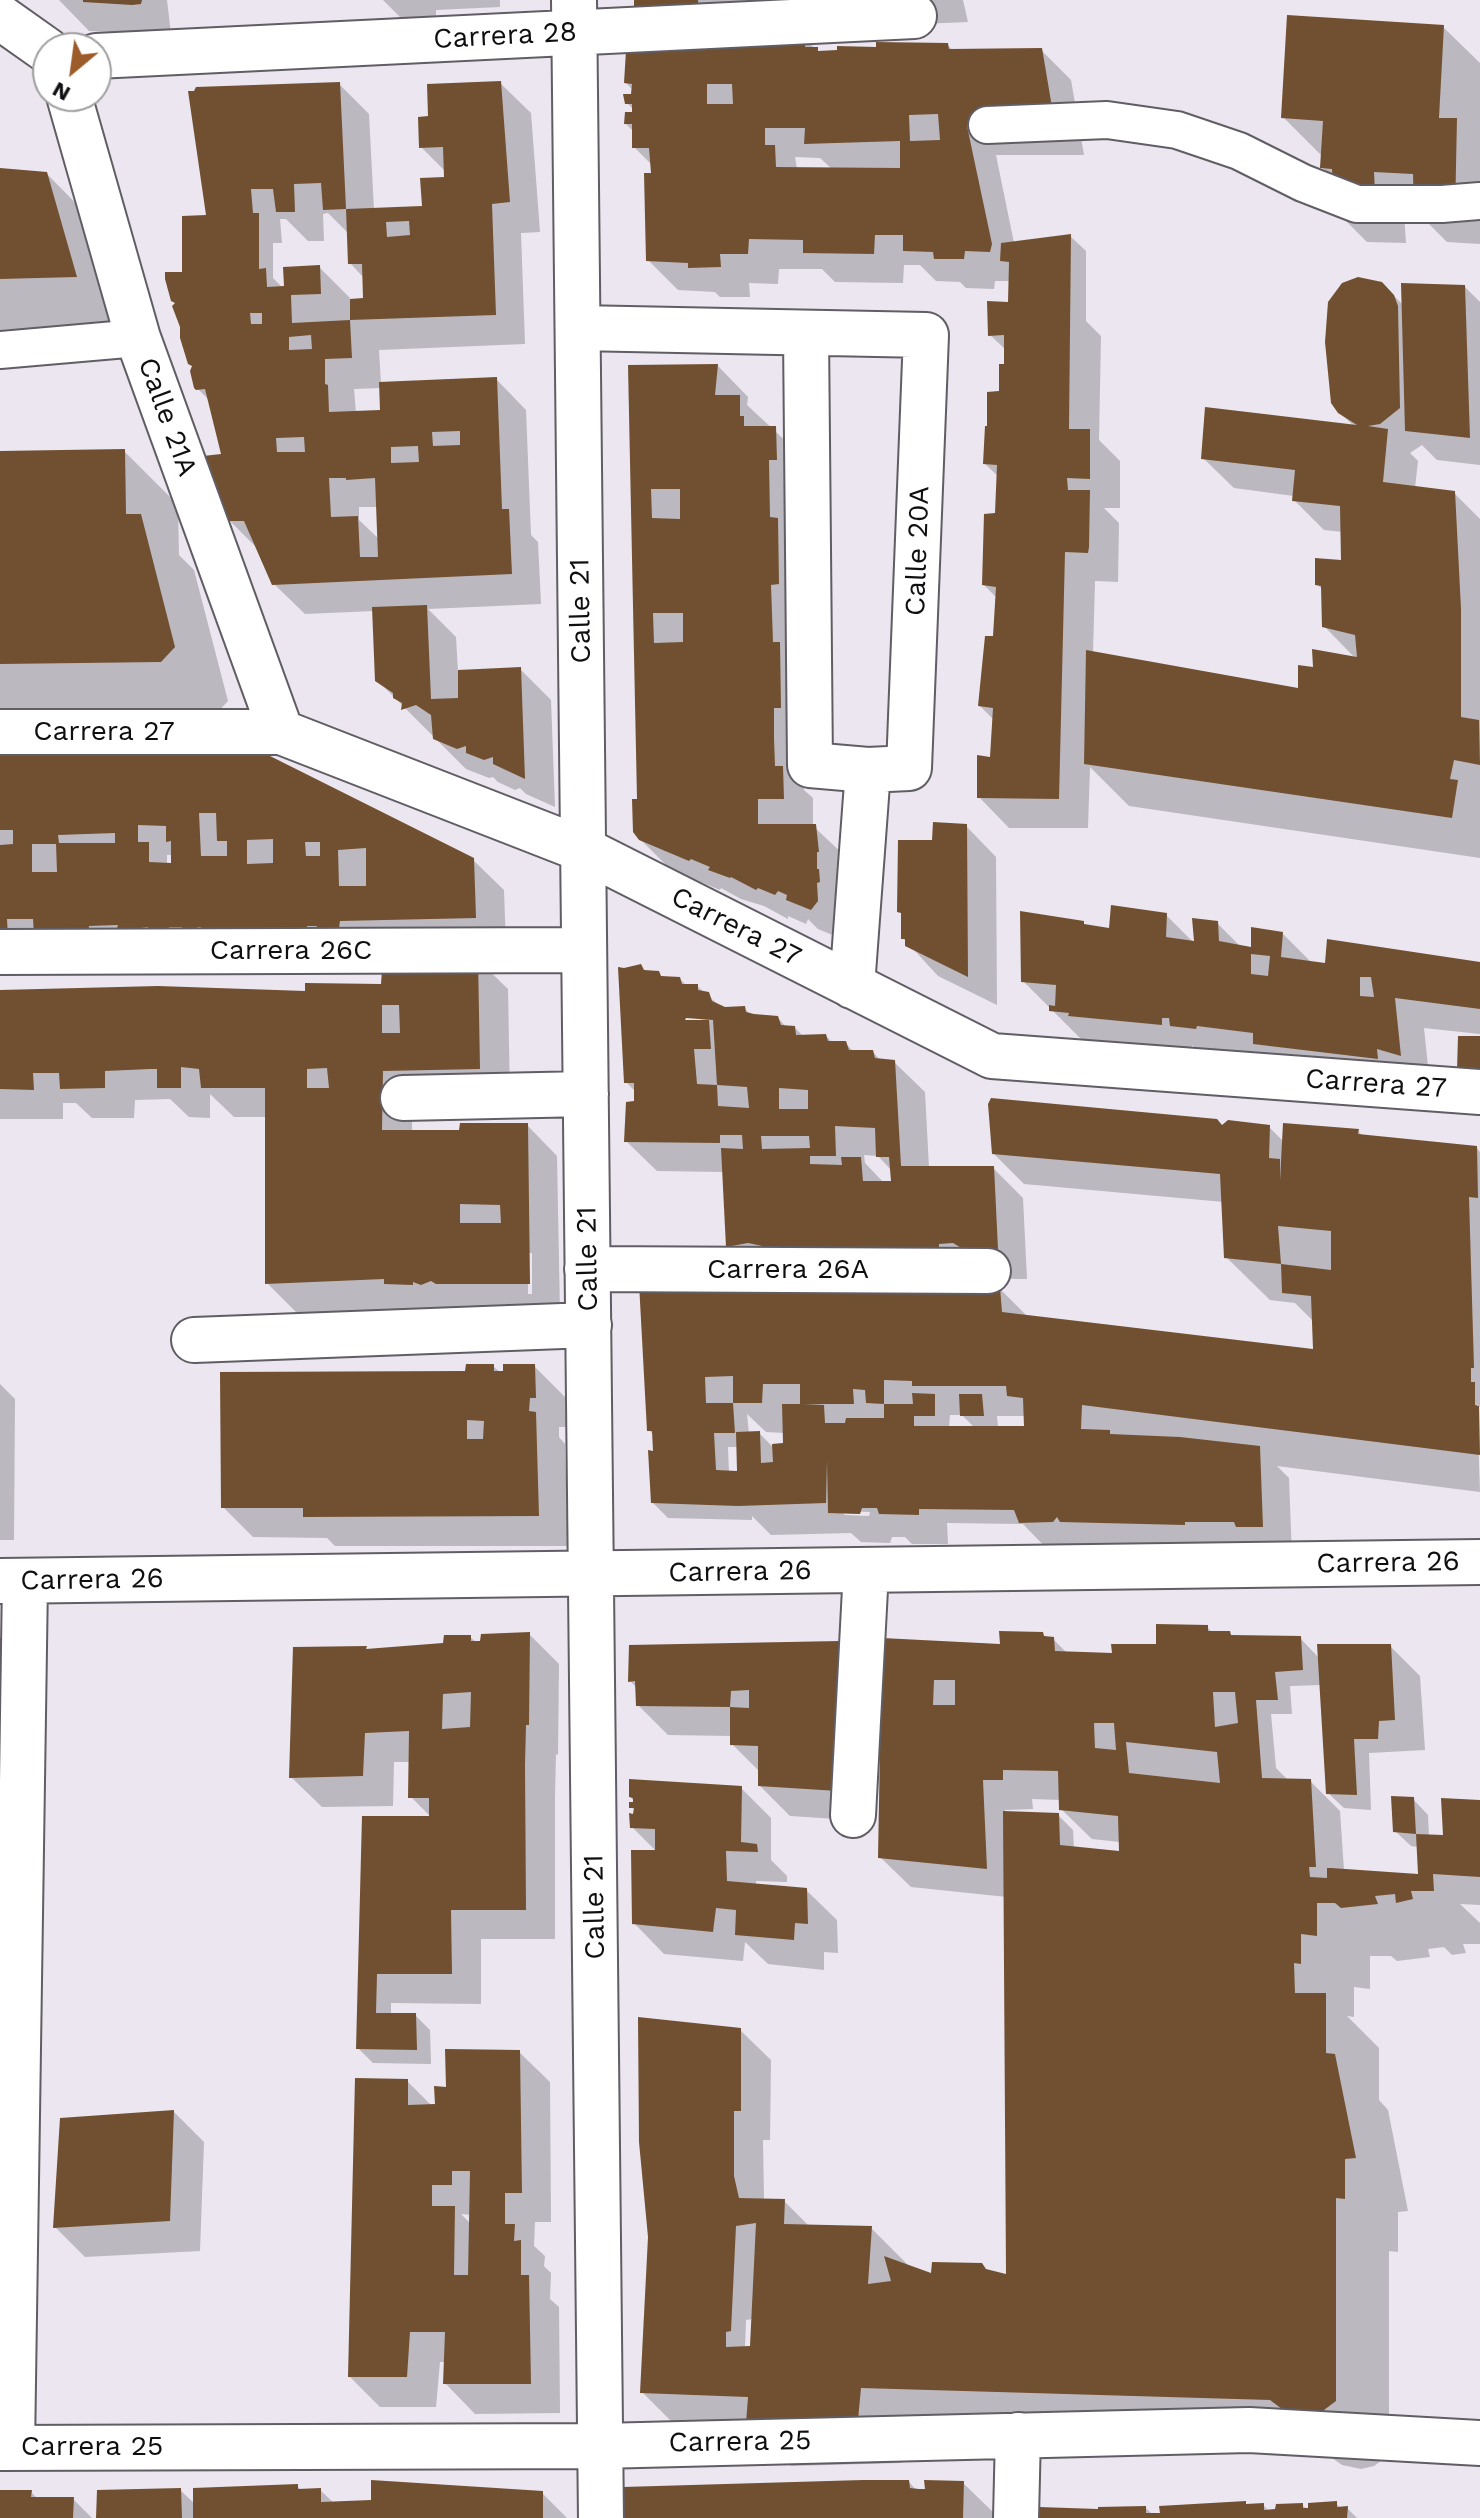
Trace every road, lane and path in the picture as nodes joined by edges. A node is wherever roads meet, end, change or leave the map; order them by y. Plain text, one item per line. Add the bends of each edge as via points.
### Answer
1 (575, 16) edge
2 (914, 16) dead end
3 (0, 17) edge
4 (32, 40) edge
5 (112, 55) edge
6 (74, 112) edge
7 (987, 125) dead end
8 (1480, 201) edge
9 (578, 328) junction
10 (806, 333) junction
11 (138, 338) junction
12 (0, 350) edge
13 (0, 732) edge
14 (281, 732) junction
15 (889, 769) junction
16 (584, 850) junction
17 (583, 950) junction
18 (0, 952) edge
19 (852, 986) junction
20 (1480, 1092) edge
21 (586, 1094) junction
22 (403, 1098) dead end
23 (587, 1269) junction
24 (988, 1271) dead end
25 (589, 1325) junction
26 (194, 1340) dead end
27 (1480, 1562) edge
28 (866, 1570) junction
29 (592, 1574) junction
30 (13, 1581) edge
31 (853, 1815) dead end
32 (1018, 2435) junction
33 (1480, 2443) edge
34 (600, 2446) junction
35 (6, 2448) edge
36 (601, 2518) edge
37 (1016, 2518) edge

1 - 2 street, Carrera 28
1 - 5 street, Carrera 28
1 - 9 street, Calle 21
3 - 4 street
6 - 11 street, Calle 21A
7 - 8 lane via 1107,120 1177,130 1239,151 1357,204
9 - 10 street
9 - 16 street, Calle 21
10 - 15 street via 810,765
10 - 15 street, Calle 20A via 926,335
11 - 12 lane
11 - 14 street, Calle 21A
13 - 14 street, Carrera 27
14 - 16 street, Carrera 27
15 - 19 street, Calle 20A
16 - 17 street, Calle 21
16 - 19 street, Carrera 27
17 - 18 street, Carrera 26C
17 - 21 street, Calle 21
19 - 20 street, Carrera 27 via 992,1056
21 - 22 street
21 - 23 street, Calle 21
23 - 24 street, Carrera 26A
23 - 25 street, Calle 21
25 - 26 street
25 - 29 street, Calle 21
27 - 28 street, Carrera 26
28 - 29 street, Carrera 26
28 - 31 street
29 - 30 street, Carrera 26
29 - 34 street, Calle 21
30 - 35 street
32 - 33 street, Carrera 25 via 1249,2430
32 - 34 street, Carrera 25
32 - 37 street
34 - 35 street, Carrera 25
34 - 36 street, Calle 21

